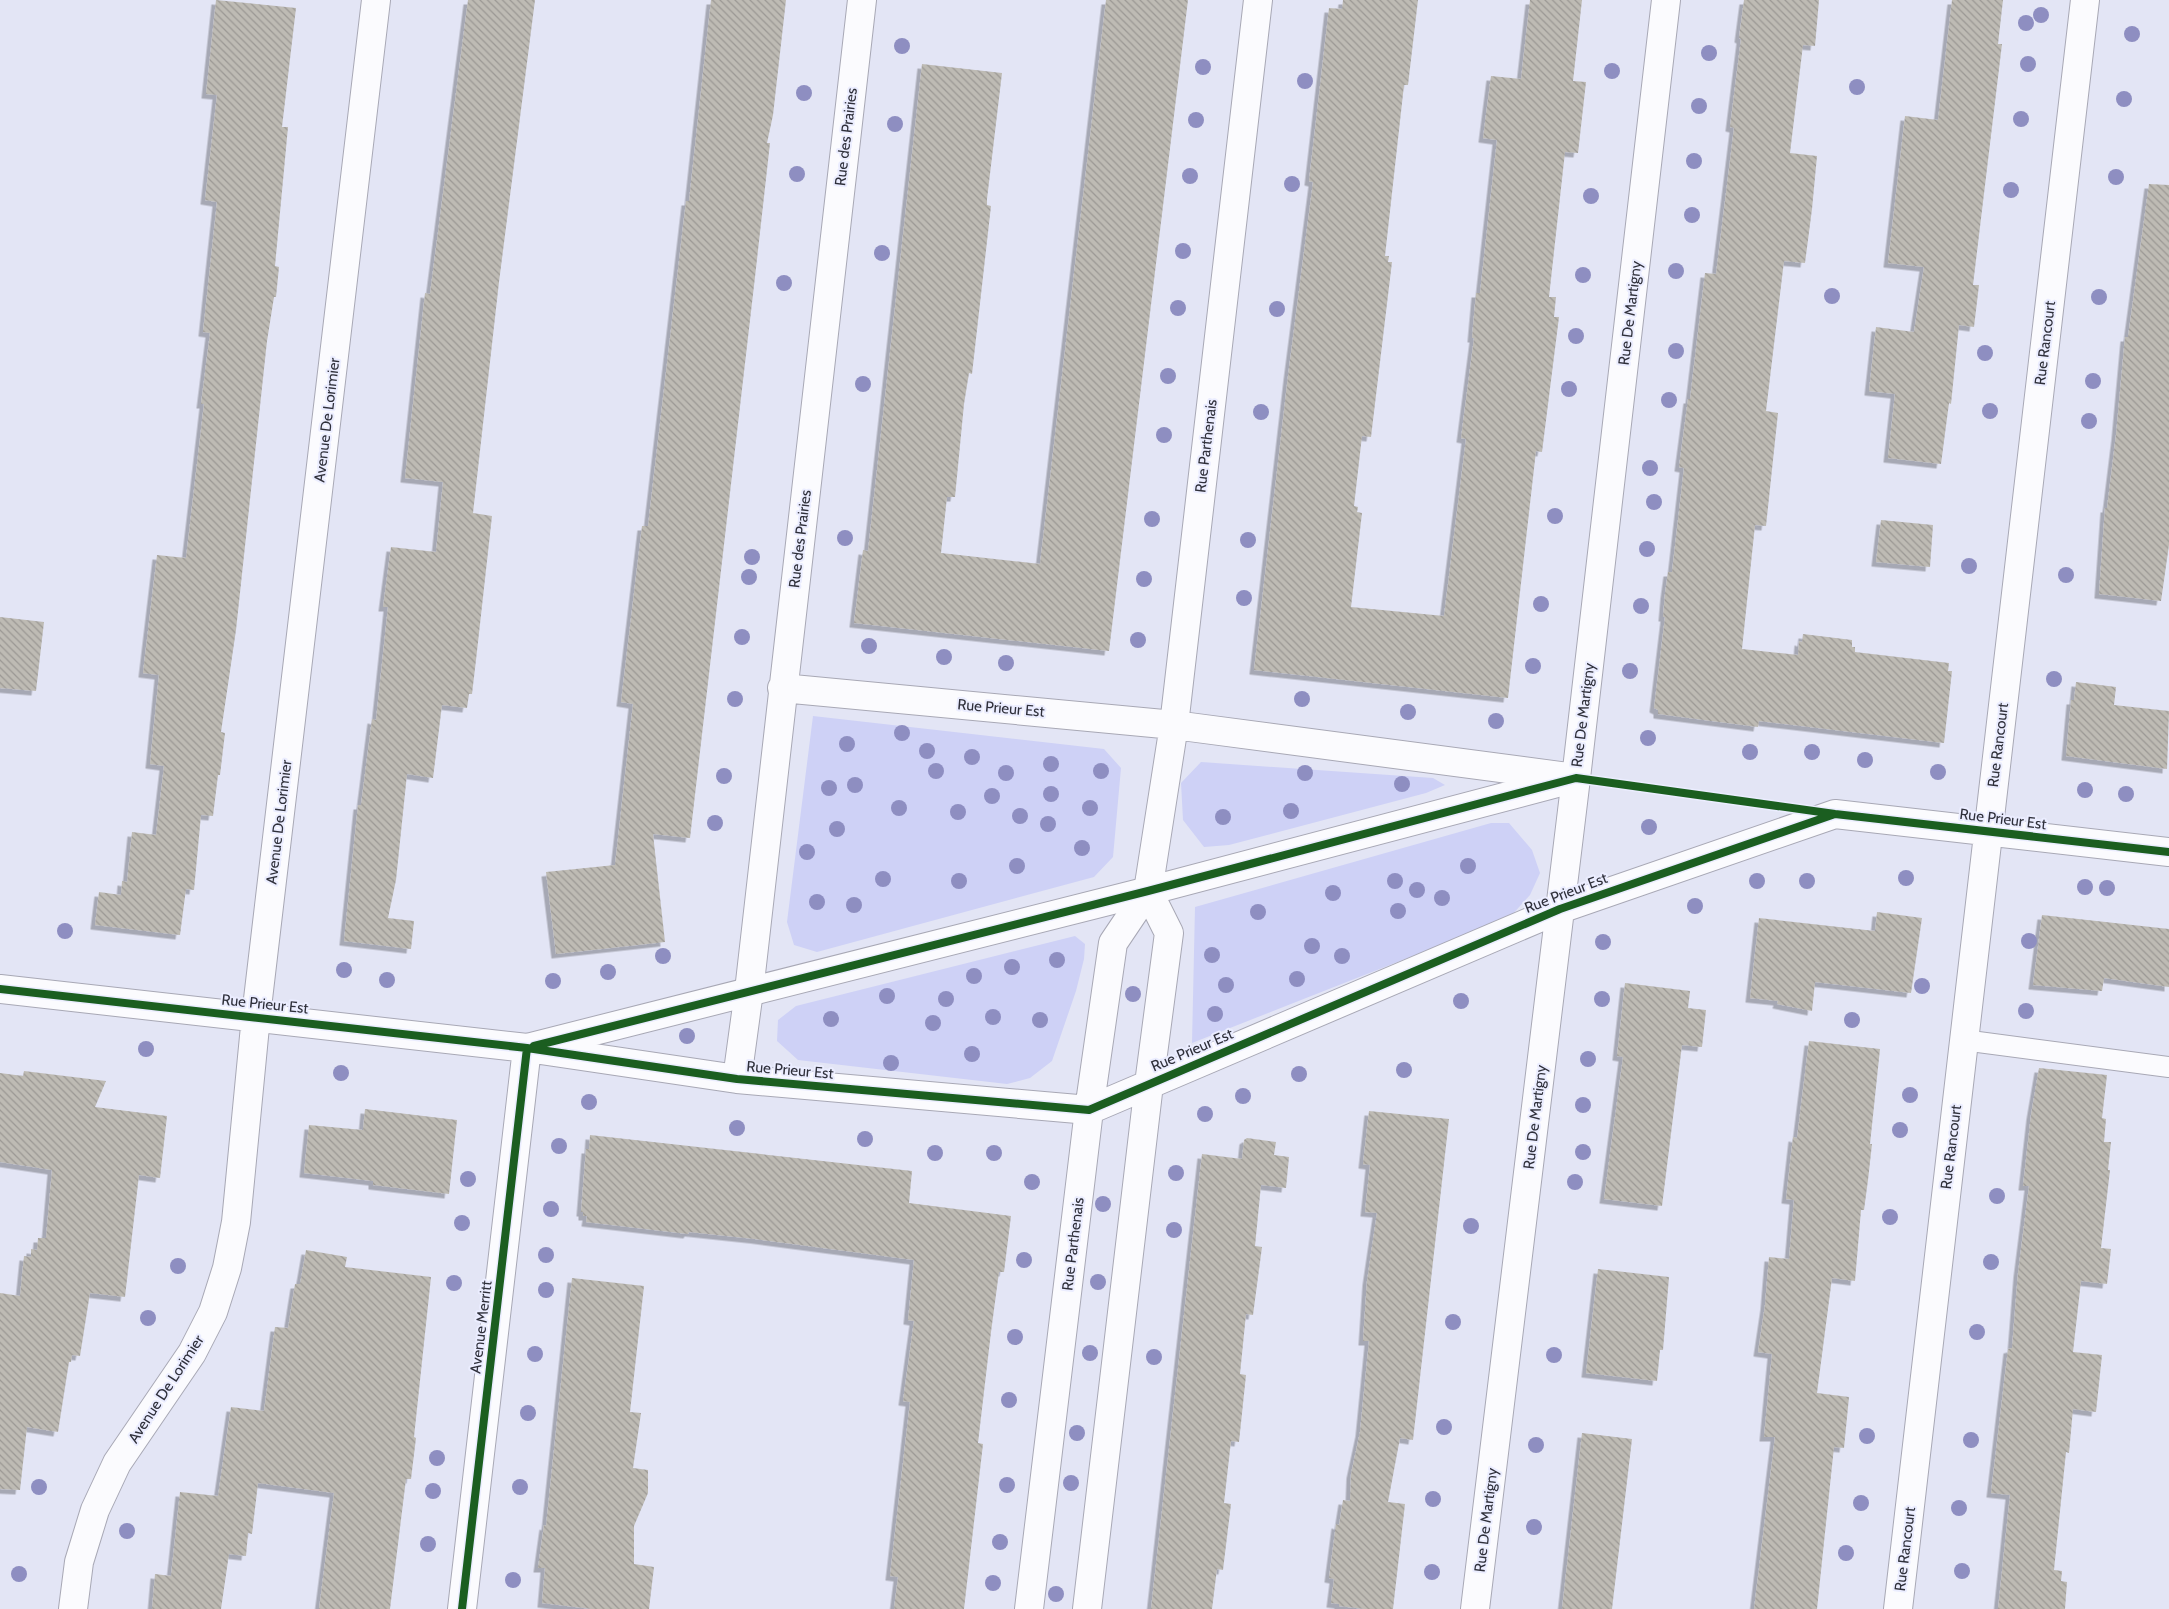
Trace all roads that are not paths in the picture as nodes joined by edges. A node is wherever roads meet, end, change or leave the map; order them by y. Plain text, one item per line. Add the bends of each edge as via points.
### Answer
1 (376, 0) edge
2 (862, 0) edge
3 (1258, 0) edge
4 (1666, 0) edge
5 (2085, 0) edge
6 (782, 688) junction
7 (1174, 725) junction
8 (1576, 778) junction
9 (1988, 830) junction
10 (2169, 852) edge
11 (1148, 891) junction
12 (1560, 908) junction
13 (0, 989) edge
14 (750, 991) junction
15 (256, 1016) junction
16 (1963, 1040) junction
17 (527, 1048) junction
18 (2169, 1066) edge
19 (737, 1079) junction
20 (1148, 1084) junction
21 (1089, 1110) junction
22 (73, 1609) edge
23 (462, 1609) edge
24 (1029, 1609) edge
25 (1087, 1609) edge
26 (1475, 1609) edge
27 (1898, 1609) edge

1 - 15 street, Avenue De Lorimier
2 - 6 street, Rue des Prairies
3 - 7 street, Rue Parthenais
4 - 8 street, Rue De Martigny
5 - 9 street, Rue Rancourt
6 - 7 street, Rue Prieur Est
6 - 14 street, Rue des Prairies
7 - 8 street, Rue Prieur Est
7 - 11 street, Rue Parthenais
8 - 11 street, Rue Prieur Est
8 - 12 street, Rue De Martigny
9 - 10 street, Rue Prieur Est
9 - 12 street, Rue Prieur Est via 1834,814
9 - 16 street, Rue Rancourt
11 - 14 street, Rue Prieur Est
11 - 20 street via 1169,933
11 - 21 street, Rue Parthenais via 1114,943
12 - 20 street, Rue Prieur Est
12 - 26 street, Rue De Martigny
13 - 15 street, Rue Prieur Est
14 - 17 street, Rue Prieur Est
14 - 19 street, Rue des Prairies
15 - 17 street, Rue Prieur Est
15 - 22 street, Avenue De Lorimier via 236,1222 227,1268 213,1312 192,1353 117,1463 95,1510 79,1562
16 - 18 lane
16 - 27 street, Rue Rancourt
17 - 19 street, Rue Prieur Est
17 - 23 street, Avenue Merritt
19 - 21 street, Rue Prieur Est
20 - 21 street, Rue Prieur Est
20 - 25 street
21 - 24 street, Rue Parthenais

